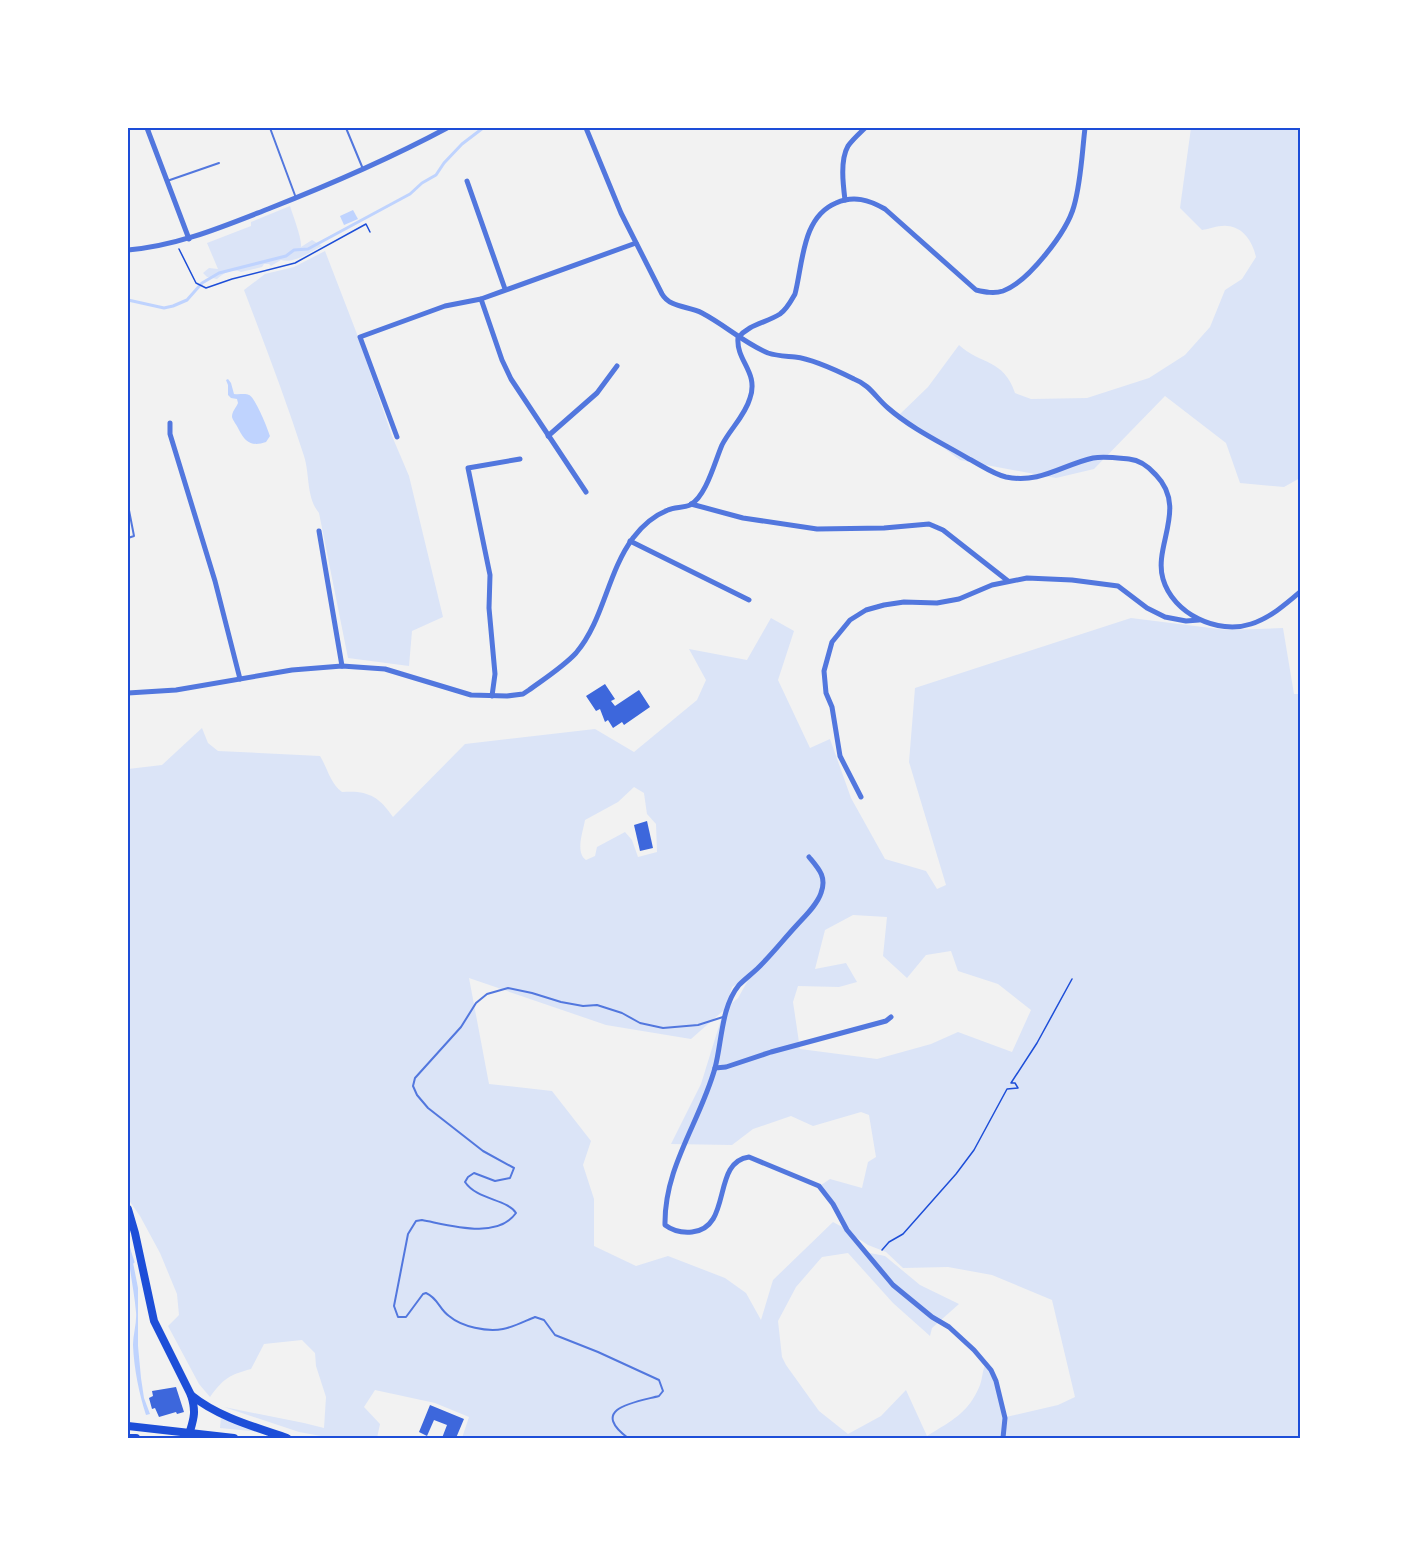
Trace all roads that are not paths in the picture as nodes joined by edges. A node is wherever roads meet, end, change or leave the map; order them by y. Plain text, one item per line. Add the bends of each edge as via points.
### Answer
1 (150, 128) edge
2 (270, 128) edge
3 (346, 128) edge
4 (447, 128) edge
5 (586, 128) edge
6 (865, 128) edge
7 (1085, 128) edge
8 (219, 163) dead end
9 (363, 169) junction
10 (167, 181) junction
11 (467, 181) dead end
12 (296, 198) junction
13 (845, 200) junction
14 (189, 239) junction
15 (636, 243) junction
16 (128, 250) edge
17 (505, 289) junction
18 (481, 298) junction
19 (738, 338) junction
20 (617, 366) dead end
21 (170, 423) dead end
22 (549, 436) junction
23 (397, 437) dead end
24 (520, 459) dead end
25 (586, 492) dead end
26 (691, 504) junction
27 (128, 505) edge
28 (320, 531) dead end
29 (128, 538) edge
30 (630, 541) junction
31 (1008, 581) junction
32 (1300, 592) edge
33 (749, 600) dead end
34 (1201, 620) junction
35 (342, 666) junction
36 (240, 679) junction
37 (128, 693) edge
38 (492, 696) junction
39 (861, 797) dead end
40 (809, 857) dead end
41 (726, 1016) junction
42 (891, 1017) dead end
43 (715, 1068) junction
44 (128, 1213) edge
45 (191, 1395) junction
46 (128, 1426) edge
47 (189, 1436) edge
48 (128, 1438) edge
49 (136, 1438) edge
50 (234, 1438) edge
51 (287, 1438) edge
52 (628, 1438) edge
53 (1003, 1438) edge

1 - 10 street
2 - 12 lane
3 - 9 lane
4 - 9 street
5 - 15 street
6 - 13 street via 849,145 844,158
7 - 13 street via 1075,205 1068,224 1044,256 1014,286 1002,291 976,290 885,209 870,201
8 - 10 lane
9 - 12 street
10 - 14 street
11 - 17 street
12 - 14 street
13 - 19 street via 825,208 813,221 795,294 785,309
14 - 16 street
15 - 17 street
15 - 19 street via 664,298 701,312
17 - 18 street
18 - 22 street via 511,379
18 - 23 street via 445,306 360,337
19 - 26 street via 753,382 750,400 723,443 703,492
19 - 34 street via 769,353 796,357 859,381 927,435 1003,476 1044,476 1094,458 1135,460 1150,468 1168,494 1162,578 1176,603
20 - 22 street via 597,393
21 - 36 street
22 - 25 street
24 - 38 street via 468,468 490,575 489,617 495,674
26 - 30 street via 653,518
26 - 31 street via 743,518 817,529 929,524 943,530
27 - 29 lane via 134,536
28 - 35 street
30 - 33 street
30 - 38 street via 576,653 523,694
31 - 34 street via 1072,580 1118,586 1165,618
31 - 39 street via 959,599 884,604 866,610 850,620 832,642 824,671 826,693 840,756
32 - 34 street via 1251,624 1234,627
35 - 36 street
35 - 38 street via 386,669 471,695
36 - 37 street
40 - 41 street via 823,877 819,898 733,994
41 - 43 street
41 - 52 lane via 698,1025 663,1028 597,1005 561,1002 508,988 487,994 476,1003 461,1027 415,1078 417,1095 428,1108 483,1151 514,1168 510,1178 495,1181 474,1173 465,1182 469,1188 516,1213 512,1220 476,1230 416,1221 408,1234 394,1306 398,1317 406,1317 426,1293 448,1316 468,1326 495,1330 535,1317 544,1320 555,1335 659,1380 663,1391 659,1396 622,1405 615,1411 617,1428
42 - 43 street via 886,1022
43 - 53 street via 675,1165 665,1225 687,1233 708,1226 715,1219 734,1163 741,1158 758,1160 819,1186 846,1230 889,1279 967,1342 991,1371 1005,1418
44 - 45 main road via 154,1321
45 - 47 main road via 195,1414
45 - 51 main road via 203,1405
46 - 47 main road
47 - 50 main road
48 - 49 main road

